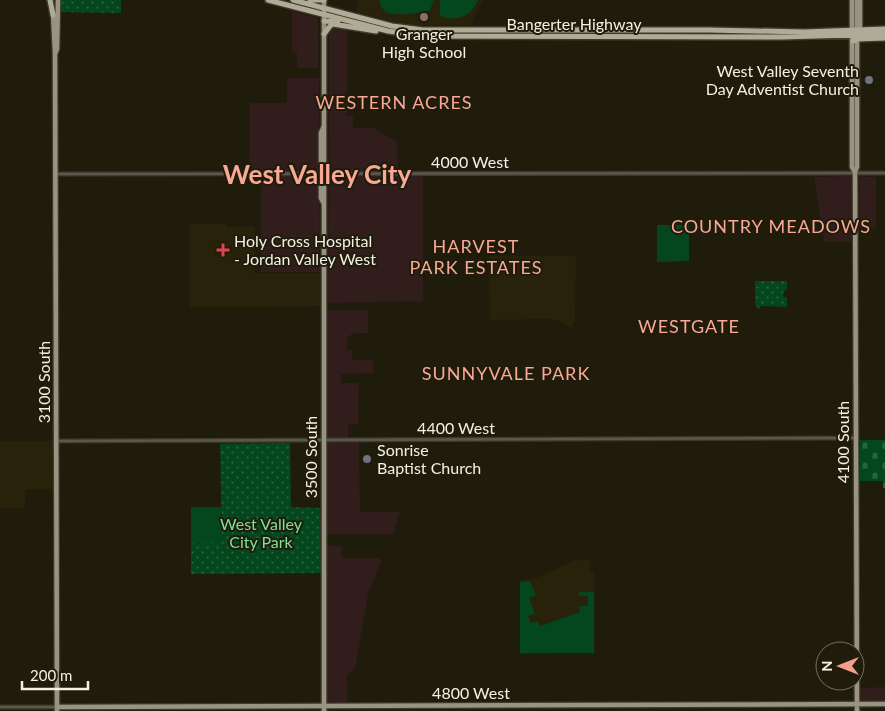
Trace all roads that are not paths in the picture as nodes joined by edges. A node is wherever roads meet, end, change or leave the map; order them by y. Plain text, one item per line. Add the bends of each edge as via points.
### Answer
1 (52, 0) edge
2 (58, 0) edge
3 (268, 0) edge
4 (293, 0) edge
5 (310, 0) edge
6 (324, 0) edge
7 (852, 0) edge
8 (859, 0) edge
9 (53, 15) joint
10 (324, 15) junction
11 (359, 24) junction
12 (400, 28) junction
13 (885, 29) edge
14 (793, 32) junction
15 (854, 32) junction
16 (324, 34) junction
17 (885, 34) edge
18 (424, 36) junction
19 (742, 36) junction
20 (885, 38) edge
21 (55, 54) junction
22 (852, 84) junction
23 (857, 142) junction
24 (855, 172) junction
25 (885, 172) edge
26 (56, 174) junction
27 (323, 174) junction
28 (856, 438) junction
29 (324, 440) junction
30 (56, 441) junction
31 (857, 704) junction
32 (885, 704) edge
33 (0, 707) edge
34 (57, 709) edge
35 (324, 709) edge
36 (857, 711) edge

1 - 9 highway
2 - 21 main road, 3100 South
3 - 10 highway, Bangerter Highway
4 - 10 highway, Bangerter Highway
5 - 6 highway
6 - 10 main road, 3500 South
7 - 15 main road, 4100 South
8 - 15 main road, 4100 South
9 - 21 main road, 3100 South
10 - 11 highway, Bangerter Highway
10 - 12 highway, Bangerter Highway
10 - 16 main road, 3500 South
11 - 12 highway via 367,22
11 - 18 highway, Bangerter Highway
12 - 14 highway, Bangerter Highway via 432,31
13 - 15 highway, Bangerter Highway
14 - 15 highway via 802,29
14 - 19 highway
15 - 17 highway, Bangerter Highway
15 - 19 highway, Bangerter Highway
15 - 20 highway
15 - 22 main road, 4100 South
15 - 22 main road via 849,72
15 - 23 main road, 4100 South
16 - 18 highway via 334,24 402,36
16 - 27 main road, 3500 South
18 - 19 highway, Bangerter Highway
21 - 26 main road, 3100 South
22 - 23 main road
22 - 24 main road, 4100 South via 852,167
23 - 24 main road, 4100 South via 858,167
24 - 25 street, 4000 West
24 - 27 street, 4000 West
24 - 28 main road, 4100 South
26 - 27 street, 4000 West
26 - 30 main road, 3100 South
27 - 29 main road, 3500 South
28 - 29 street, 4400 West
28 - 31 main road, 4100 South
29 - 30 street, 4400 West
29 - 35 main road, 3500 South
30 - 34 main road, 3100 South
31 - 32 main road, 4800 West
31 - 35 main road, 4800 West
31 - 36 main road, 4100 South
33 - 34 street
34 - 35 main road, 4800 West

